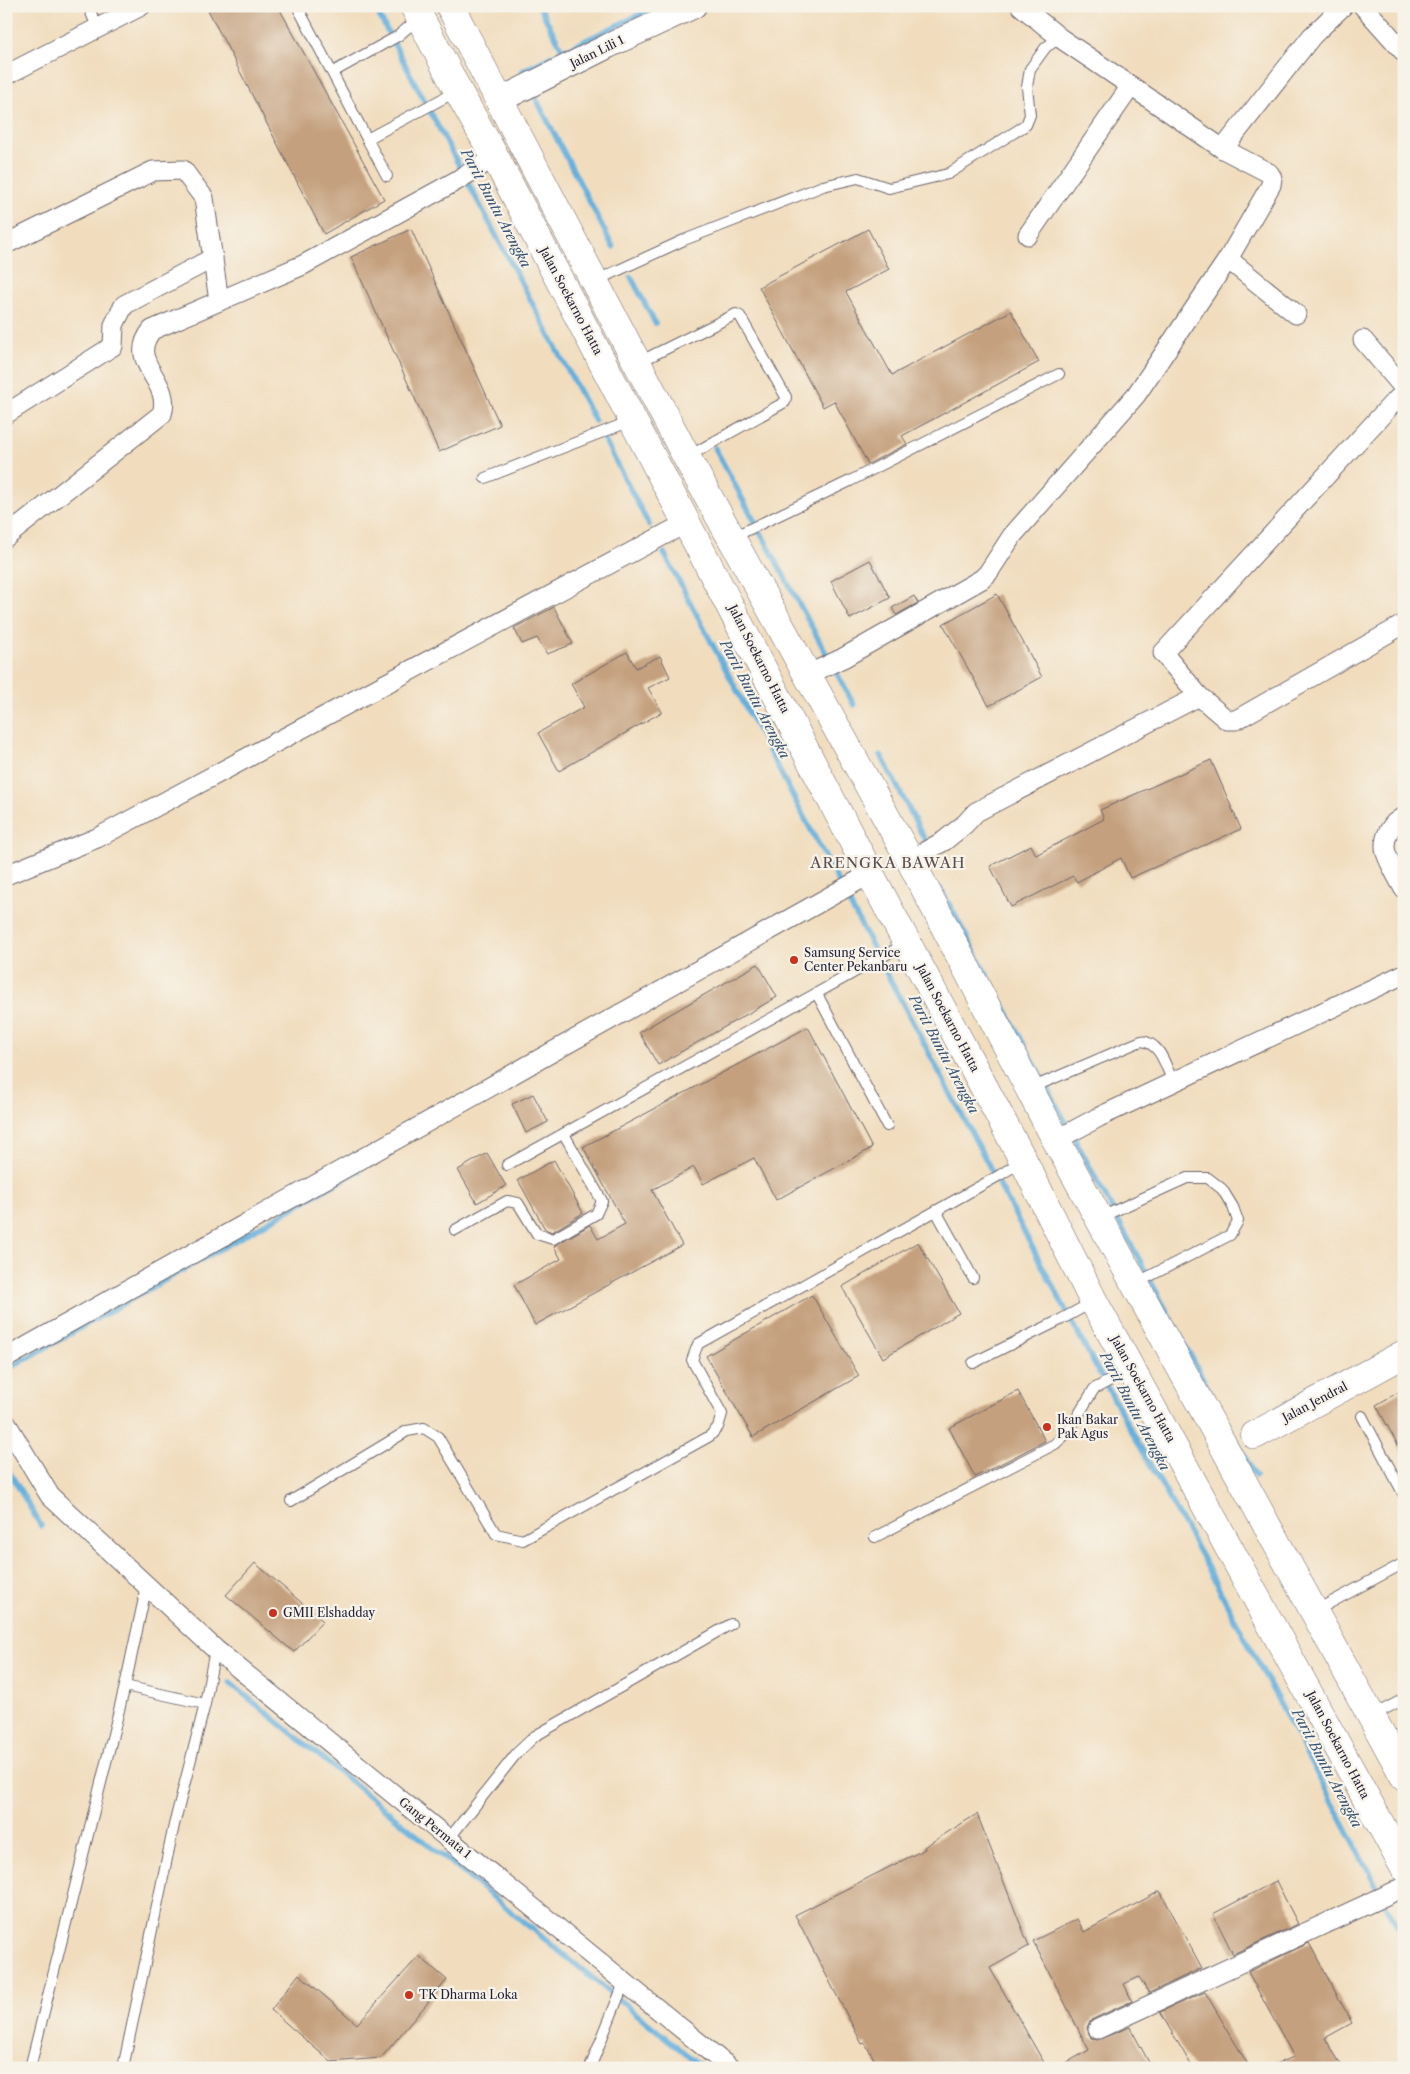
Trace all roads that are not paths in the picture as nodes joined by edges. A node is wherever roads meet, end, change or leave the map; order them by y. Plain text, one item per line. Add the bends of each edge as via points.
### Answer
1 (88, 6) edge
2 (141, 6) edge
3 (297, 6) edge
4 (450, 6) edge
5 (694, 6) edge
6 (1021, 6) edge
7 (1342, 6) edge
8 (1363, 6) edge
9 (417, 12) edge
10 (98, 29) junction
11 (1060, 38) junction
12 (1404, 52) edge
13 (333, 72) junction
14 (6, 75) edge
15 (1131, 86) junction
16 (518, 91) junction
17 (447, 97) junction
18 (367, 139) junction
19 (1223, 149) junction
20 (496, 157) junction
21 (387, 176) dead end
22 (1028, 235) dead end
23 (6, 244) edge
24 (213, 258) junction
25 (1228, 258) junction
26 (595, 281) junction
27 (219, 301) junction
28 (1296, 314) dead end
29 (1363, 340) dead end
30 (637, 363) junction
31 (1059, 374) dead end
32 (1404, 388) edge
33 (1397, 399) edge
34 (6, 414) edge
35 (634, 420) junction
36 (687, 458) junction
37 (485, 478) dead end
38 (688, 522) junction
39 (735, 536) junction
40 (6, 537) edge
41 (1404, 624) edge
42 (813, 672) junction
43 (1199, 696) junction
44 (1404, 817) edge
45 (918, 856) junction
46 (870, 874) junction
47 (6, 875) edge
48 (1404, 889) edge
49 (896, 949) junction
50 (1404, 974) edge
51 (817, 994) junction
52 (1173, 1082) junction
53 (1030, 1089) junction
54 (887, 1126) dead end
55 (564, 1134) junction
56 (1063, 1136) junction
57 (507, 1165) dead end
58 (1012, 1168) junction
59 (936, 1211) junction
60 (1109, 1214) junction
61 (455, 1230) dead end
62 (973, 1278) dead end
63 (1144, 1279) junction
64 (1086, 1307) junction
65 (1404, 1354) edge
66 (6, 1358) edge
67 (973, 1363) dead end
68 (1120, 1374) junction
69 (1362, 1416) dead end
70 (6, 1423) edge
71 (1238, 1444) junction
72 (1404, 1495) edge
73 (291, 1501) dead end
74 (876, 1537) dead end
75 (1404, 1562) edge
76 (145, 1582) junction
77 (1314, 1612) junction
78 (731, 1624) dead end
79 (215, 1649) junction
80 (125, 1686) junction
81 (1404, 1699) edge
82 (205, 1704) junction
83 (1383, 1710) dead end
84 (1402, 1770) edge
85 (448, 1840) junction
86 (1404, 1867) edge
87 (1397, 1891) edge
88 (622, 1990) junction
89 (1098, 2029) dead end
90 (30, 2068) edge
91 (123, 2068) edge
92 (590, 2068) edge
93 (730, 2068) edge

1 - 10 lane
2 - 10 street
3 - 13 lane
4 - 16 main road
5 - 16 street, Jalan Lili 1
6 - 11 street
7 - 19 street via 1312,36
8 - 12 street
9 - 13 lane via 398,36
9 - 17 main road, Jalan Soekarno Hatta
10 - 14 street
11 - 15 street
11 - 26 lane via 1046,47 1030,69 1027,87 1030,115 1026,125 948,174 889,188 858,178 823,186 684,240
13 - 18 lane
15 - 19 street
15 - 22 street
16 - 26 main road
17 - 18 lane
17 - 20 main road, Jalan Soekarno Hatta
18 - 21 lane
19 - 25 street via 1269,173 1272,178 1271,186
20 - 27 street via 303,265
20 - 35 main road, Jalan Soekarno Hatta
23 - 24 street via 153,171 183,170 204,198
24 - 27 street
24 - 34 street via 124,305 114,325 113,346
25 - 28 street
25 - 42 street via 1136,395 1012,536 982,579
26 - 30 main road
27 - 40 street via 152,330 147,336 143,356 164,396 162,414
29 - 32 street
30 - 36 main road
30 - 36 lane via 736,314 786,397 785,402
31 - 39 lane via 850,482
33 - 43 street via 1162,653
35 - 37 lane
35 - 38 main road, Jalan Soekarno Hatta
36 - 39 main road
38 - 46 main road, Jalan Soekarno Hatta
38 - 47 street via 96,838
39 - 42 main road
41 - 43 street via 1236,720 1227,720
42 - 45 main road
43 - 45 street via 976,812 965,824
44 - 48 street via 1397,820 1388,832 1386,851
45 - 53 main road
46 - 49 main road, Jalan Soekarno Hatta
46 - 66 street
49 - 51 lane
49 - 58 main road, Jalan Soekarno Hatta
50 - 52 street
51 - 54 lane
51 - 55 lane
52 - 53 lane via 1156,1046 1141,1040
52 - 56 street
53 - 56 main road
55 - 57 lane
55 - 61 lane via 602,1201 596,1214 553,1240 537,1234 518,1203 507,1201
56 - 60 main road
58 - 59 lane
58 - 64 main road, Jalan Soekarno Hatta
59 - 62 lane
59 - 73 lane via 698,1344 692,1360 722,1414 718,1427 710,1436 523,1540 496,1534 438,1437 424,1428 407,1431
60 - 63 main road
60 - 63 lane via 1187,1178 1208,1178 1222,1189 1233,1207 1238,1221 1230,1234
63 - 71 main road
64 - 67 lane
64 - 68 main road, Jalan Soekarno Hatta
65 - 71 main road, Jalan Jendral
68 - 74 lane via 1094,1389 1068,1432 1055,1444
68 - 86 main road, Jalan Soekarno Hatta
69 - 72 lane
70 - 76 street, Gang Permata 1 via 50,1496
71 - 77 main road
75 - 77 lane
76 - 79 street, Gang Permata 1
76 - 80 lane
77 - 84 main road
78 - 85 lane via 535,1736 516,1754
79 - 82 lane
79 - 85 street, Gang Permata 1
80 - 82 lane
80 - 90 lane
81 - 83 lane
82 - 91 lane via 174,1825
85 - 88 street, Gang Permata 1
87 - 89 street
88 - 92 lane
88 - 93 street, Gang Permata 1

